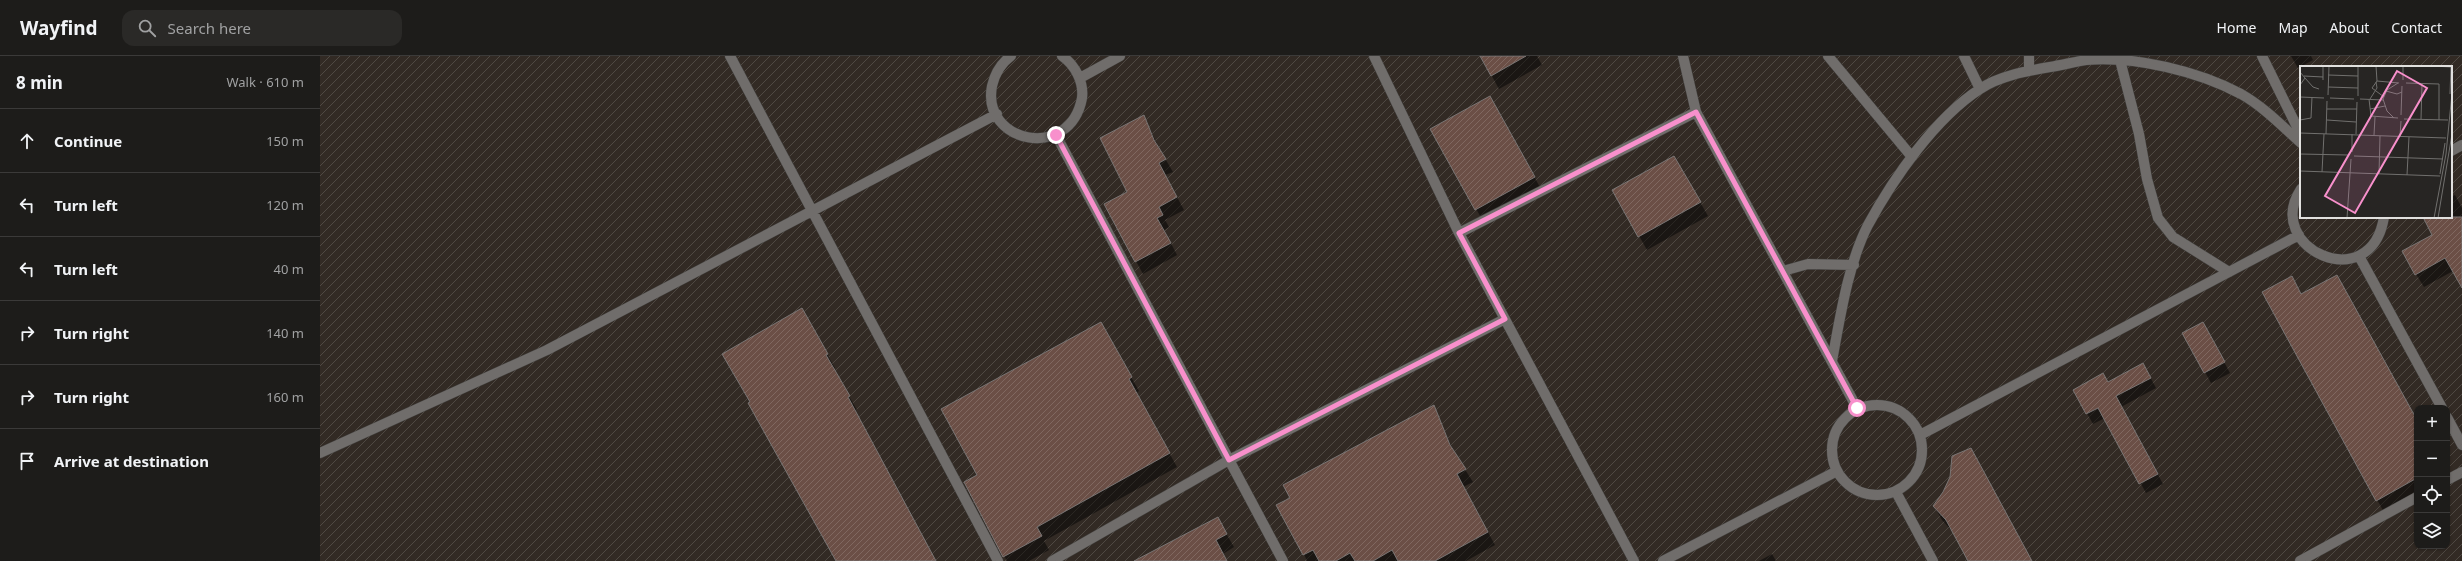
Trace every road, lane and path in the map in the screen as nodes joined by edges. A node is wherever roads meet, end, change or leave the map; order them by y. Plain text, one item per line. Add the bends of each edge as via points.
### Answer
1 (730, 56) edge
2 (1011, 56) edge
3 (1062, 56) edge
4 (1120, 56) edge
5 (1374, 56) edge
6 (1683, 56) edge
7 (1828, 56) edge
8 (1964, 56) edge
9 (2029, 56) edge
10 (2262, 56) edge
11 (2087, 58) edge
12 (2120, 60) junction
13 (2029, 71) junction
14 (1080, 78) junction
15 (1980, 89) junction
16 (1696, 112) junction
17 (997, 114) junction
18 (2300, 133) edge
19 (1056, 135) junction
20 (2300, 142) edge
21 (2462, 145) edge
22 (2452, 150) edge
23 (1912, 157) junction
24 (2300, 190) edge
25 (813, 212) junction
26 (2384, 218) edge
27 (1459, 233) junction
28 (2299, 235) junction
29 (2359, 256) junction
30 (1854, 265) junction
31 (1783, 271) junction
32 (2229, 272) junction
33 (1505, 319) junction
34 (1832, 361) junction
35 (2440, 405) edge
36 (1857, 408) junction
37 (2450, 423) edge
38 (1920, 435) junction
39 (2462, 445) edge
40 (320, 453) edge
41 (1229, 460) junction
42 (1837, 471) junction
43 (2462, 472) edge
44 (2450, 478) edge
45 (1896, 492) junction
46 (2414, 499) edge
47 (998, 561) edge
48 (1052, 561) edge
49 (1283, 561) edge
50 (1634, 561) edge
51 (1663, 561) edge
52 (1933, 561) edge
53 (2300, 561) edge

1 - 25 street
2 - 17 street via 994,75 991,94
3 - 14 street via 1069,61
4 - 14 street
5 - 27 street
6 - 16 street
7 - 23 street
8 - 15 street
9 - 13 street
10 - 18 street
11 - 12 street
11 - 13 street
12 - 20 street via 2137,60 2197,74 2241,94 2266,111
12 - 32 street via 2139,134 2146,179 2158,218 2173,237
13 - 15 street
14 - 19 street via 1080,109 1069,126
15 - 23 street via 1928,138
16 - 27 street
16 - 31 street
17 - 19 street via 1004,126 1019,136 1037,139
17 - 25 street
19 - 41 street
21 - 22 street
23 - 30 street via 1867,227
24 - 28 street via 2293,214
25 - 40 street via 547,350
25 - 47 street
26 - 29 street via 2382,230 2372,246
27 - 33 street
28 - 29 street via 2307,247 2321,256 2340,260
28 - 32 street
29 - 35 street
30 - 31 street via 1808,264
30 - 34 street via 1847,284
31 - 34 street
32 - 38 street
33 - 41 street
33 - 50 street
34 - 36 street
36 - 38 street via 1876,404 1895,408 1909,417
36 - 42 street via 1844,418 1835,432 1831,450
37 - 39 street
38 - 45 street via 1923,450 1920,466 1910,482
41 - 48 street
41 - 49 street
42 - 45 street via 1845,483 1859,492 1877,496
42 - 51 street
43 - 44 street
45 - 52 street
46 - 53 street

